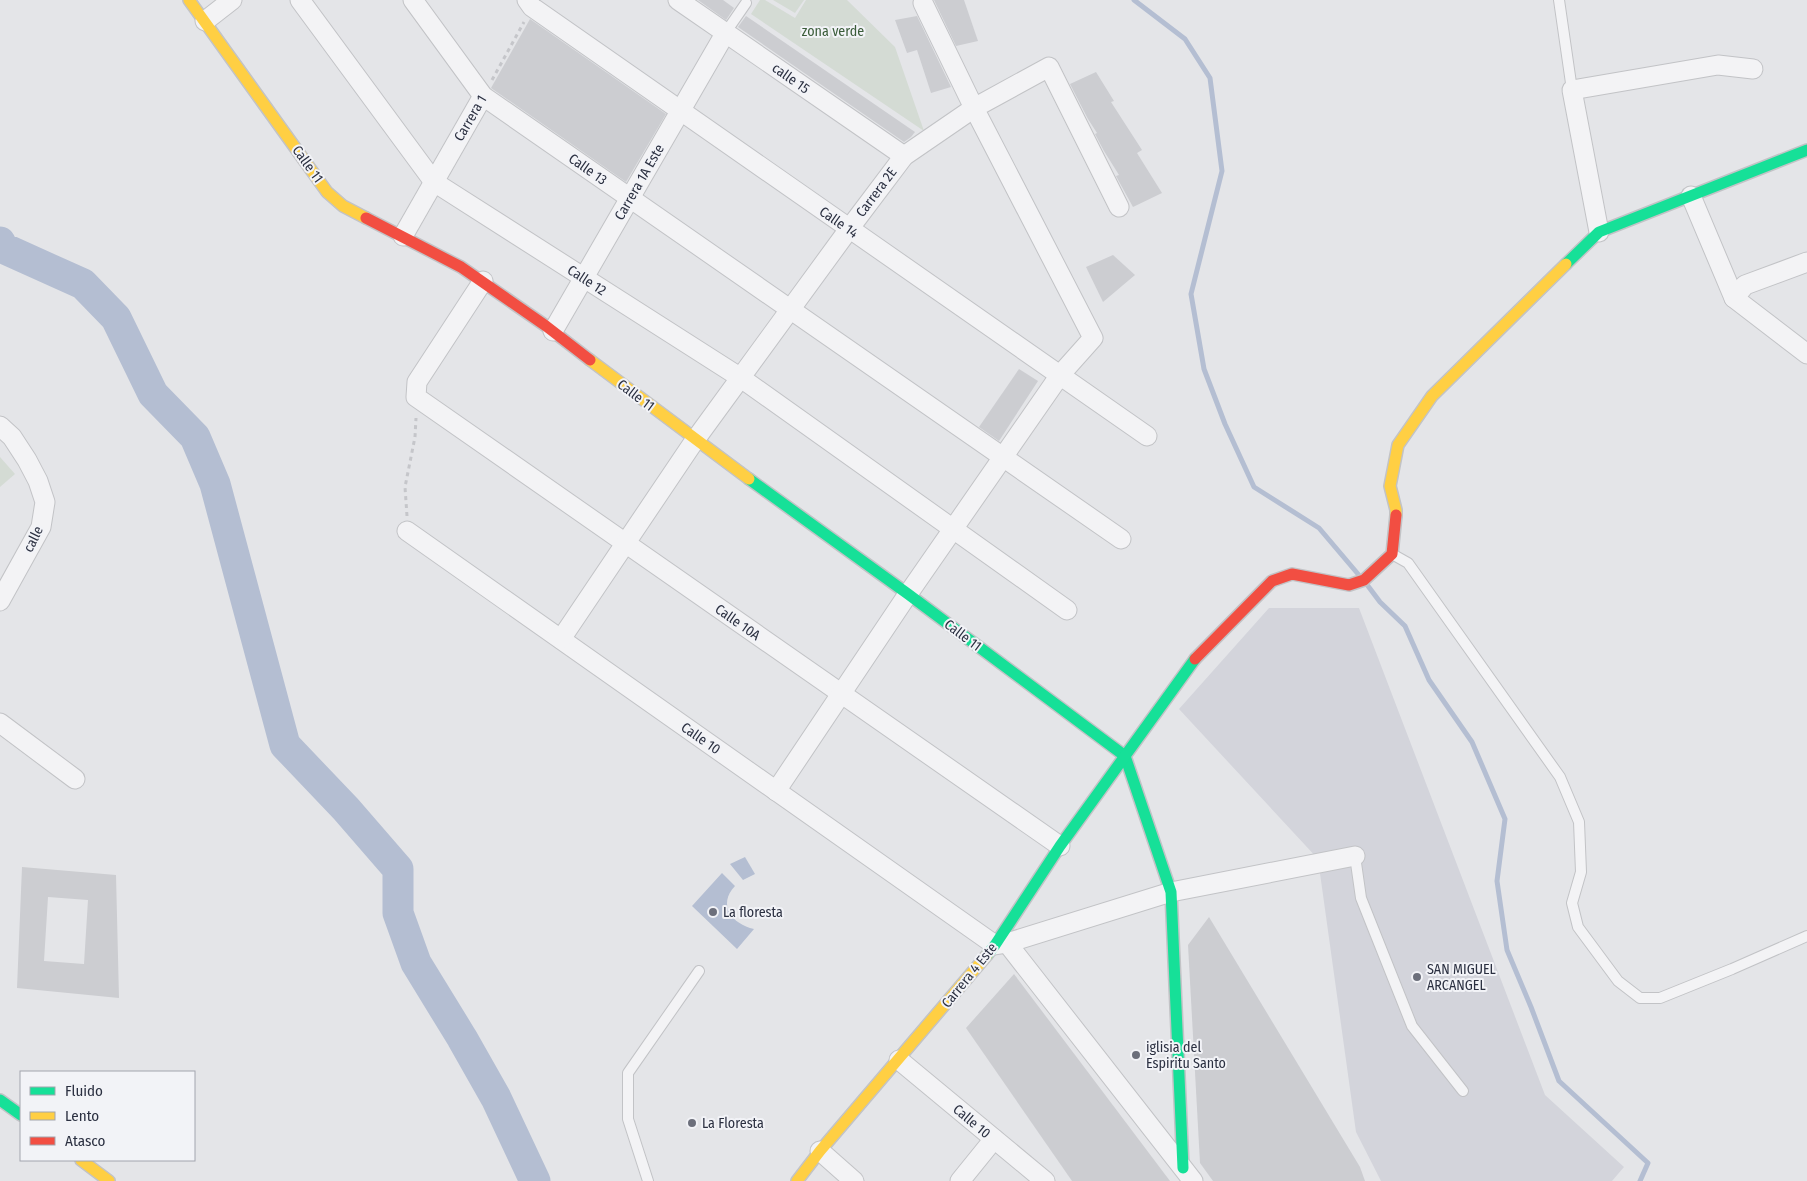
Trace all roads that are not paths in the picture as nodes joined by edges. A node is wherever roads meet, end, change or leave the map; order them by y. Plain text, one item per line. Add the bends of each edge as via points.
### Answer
1 (189, 0) edge
2 (232, 0) edge
3 (300, 0) edge
4 (413, 0) edge
5 (678, 0) edge
6 (1558, 0) edge
7 (746, 2) dead end
8 (529, 3) edge
9 (923, 3) dead end
10 (205, 21) junction
11 (726, 32) junction
12 (1753, 69) dead end
13 (1572, 90) junction
14 (483, 96) junction
15 (974, 108) junction
16 (680, 111) junction
17 (1807, 150) edge
18 (904, 156) junction
19 (434, 182) junction
20 (1691, 196) junction
21 (630, 198) junction
22 (1120, 207) dead end
23 (849, 229) junction
24 (1599, 232) junction
25 (403, 236) junction
26 (1807, 262) edge
27 (584, 278) junction
28 (483, 282) junction
29 (1734, 298) junction
30 (790, 309) junction
31 (553, 331) junction
32 (1807, 354) edge
33 (1060, 375) junction
34 (740, 378) junction
35 (0, 426) edge
36 (1147, 436) dead end
37 (695, 440) junction
38 (1002, 457) junction
39 (953, 529) junction
40 (407, 531) road end
41 (1121, 539) dead end
42 (626, 543) junction
43 (1392, 554) junction
44 (908, 594) junction
45 (0, 601) edge
46 (1067, 610) dead end
47 (561, 639) junction
48 (841, 693) junction
49 (0, 723) edge
50 (1125, 756) junction
51 (75, 779) dead end
52 (776, 791) junction
53 (1060, 846) junction
54 (1355, 856) joint
55 (1171, 892) junction
56 (1807, 936) edge
57 (1001, 944) junction
58 (699, 971) dead end
59 (899, 1060) junction
60 (1463, 1091) dead end
61 (0, 1100) edge
62 (20, 1114) edge
63 (994, 1139) junction
64 (820, 1151) junction
65 (82, 1161) edge
66 (1188, 1175) edge
67 (109, 1181) edge
68 (648, 1181) edge
69 (797, 1181) edge
70 (854, 1181) edge
71 (960, 1181) edge
72 (1045, 1181) edge

1 - 10 street, Calle 11
2 - 10 street
3 - 19 street
4 - 14 street, Calle 13
5 - 11 street, calle 15
6 - 13 lane
7 - 11 lane
8 - 16 street, Calle 14
9 - 15 street
10 - 25 street, Calle 11 via 327,192 343,206
11 - 16 street, Carrera 1A Este
11 - 18 street, calle 15
12 - 13 street via 1718,65
13 - 24 street
14 - 19 street, Carrera 1
14 - 21 street, Calle 13
15 - 18 street, Carrera 2E
15 - 22 street, Carrera 2E via 1048,66
15 - 33 street via 1093,338
16 - 21 street, Carrera 1A Este
16 - 23 street, Calle 14
17 - 20 street
18 - 23 street, Carrera 2E
19 - 25 street, Carrera 1
19 - 27 street, Calle 12
20 - 24 street
20 - 29 street
21 - 27 street, Carrera 1A Este
21 - 30 street, Calle 13
23 - 30 street, Carrera 2E
23 - 33 street, Calle 14
24 - 43 street via 1432,396 1398,444 1390,486 1396,510
25 - 28 street, Calle 11
26 - 29 street via 1745,286
27 - 31 street, Carrera 1A Este
27 - 34 street, Calle 12
28 - 31 street, Calle 11
28 - 42 street, Calle 10A via 417,382 416,397
29 - 32 street
30 - 34 street, Carrera 2E
30 - 38 street, Calle 13
31 - 37 street, Calle 11
33 - 36 street, Calle 14
33 - 38 street
34 - 37 street, Carrera 2E
34 - 39 street, Calle 12
35 - 45 street, calle via 12,437 27,460 45,502 41,527
37 - 42 street, Carrera 2E
37 - 44 street, Calle 11
38 - 39 street
38 - 41 street, Calle 13
39 - 44 street
39 - 46 street, Calle 12
40 - 47 street, Calle 10
42 - 47 street, Carrera 2E
42 - 48 street, Calle 10A
43 - 50 street, Carrera 4 Este via 1364,580 1349,585 1292,574 1272,581 1199,654
43 - 56 lane via 1408,562 1560,777 1579,822 1581,872 1572,903 1578,928 1618,981 1640,998 1660,998
44 - 48 street
44 - 50 street, Calle 11
47 - 52 street, Calle 10
48 - 52 street
48 - 53 street, Calle 10A
49 - 51 street
50 - 53 street, Carrera 4 Este
50 - 55 street
52 - 57 street, Calle 10
53 - 57 street, Carrera 4 Este
54 - 55 street
54 - 60 lane via 1361,898 1412,1026
55 - 57 street
55 - 66 street
57 - 59 street, Carrera 4 Este
57 - 66 street, Calle 10
58 - 68 lane via 628,1072 628,1119
59 - 63 street, Calle 10
59 - 64 street, Carrera 4 Este
61 - 62 street
63 - 71 street
63 - 72 street, Calle 10
64 - 69 street, Carrera 4 Este
64 - 70 street
65 - 67 street

